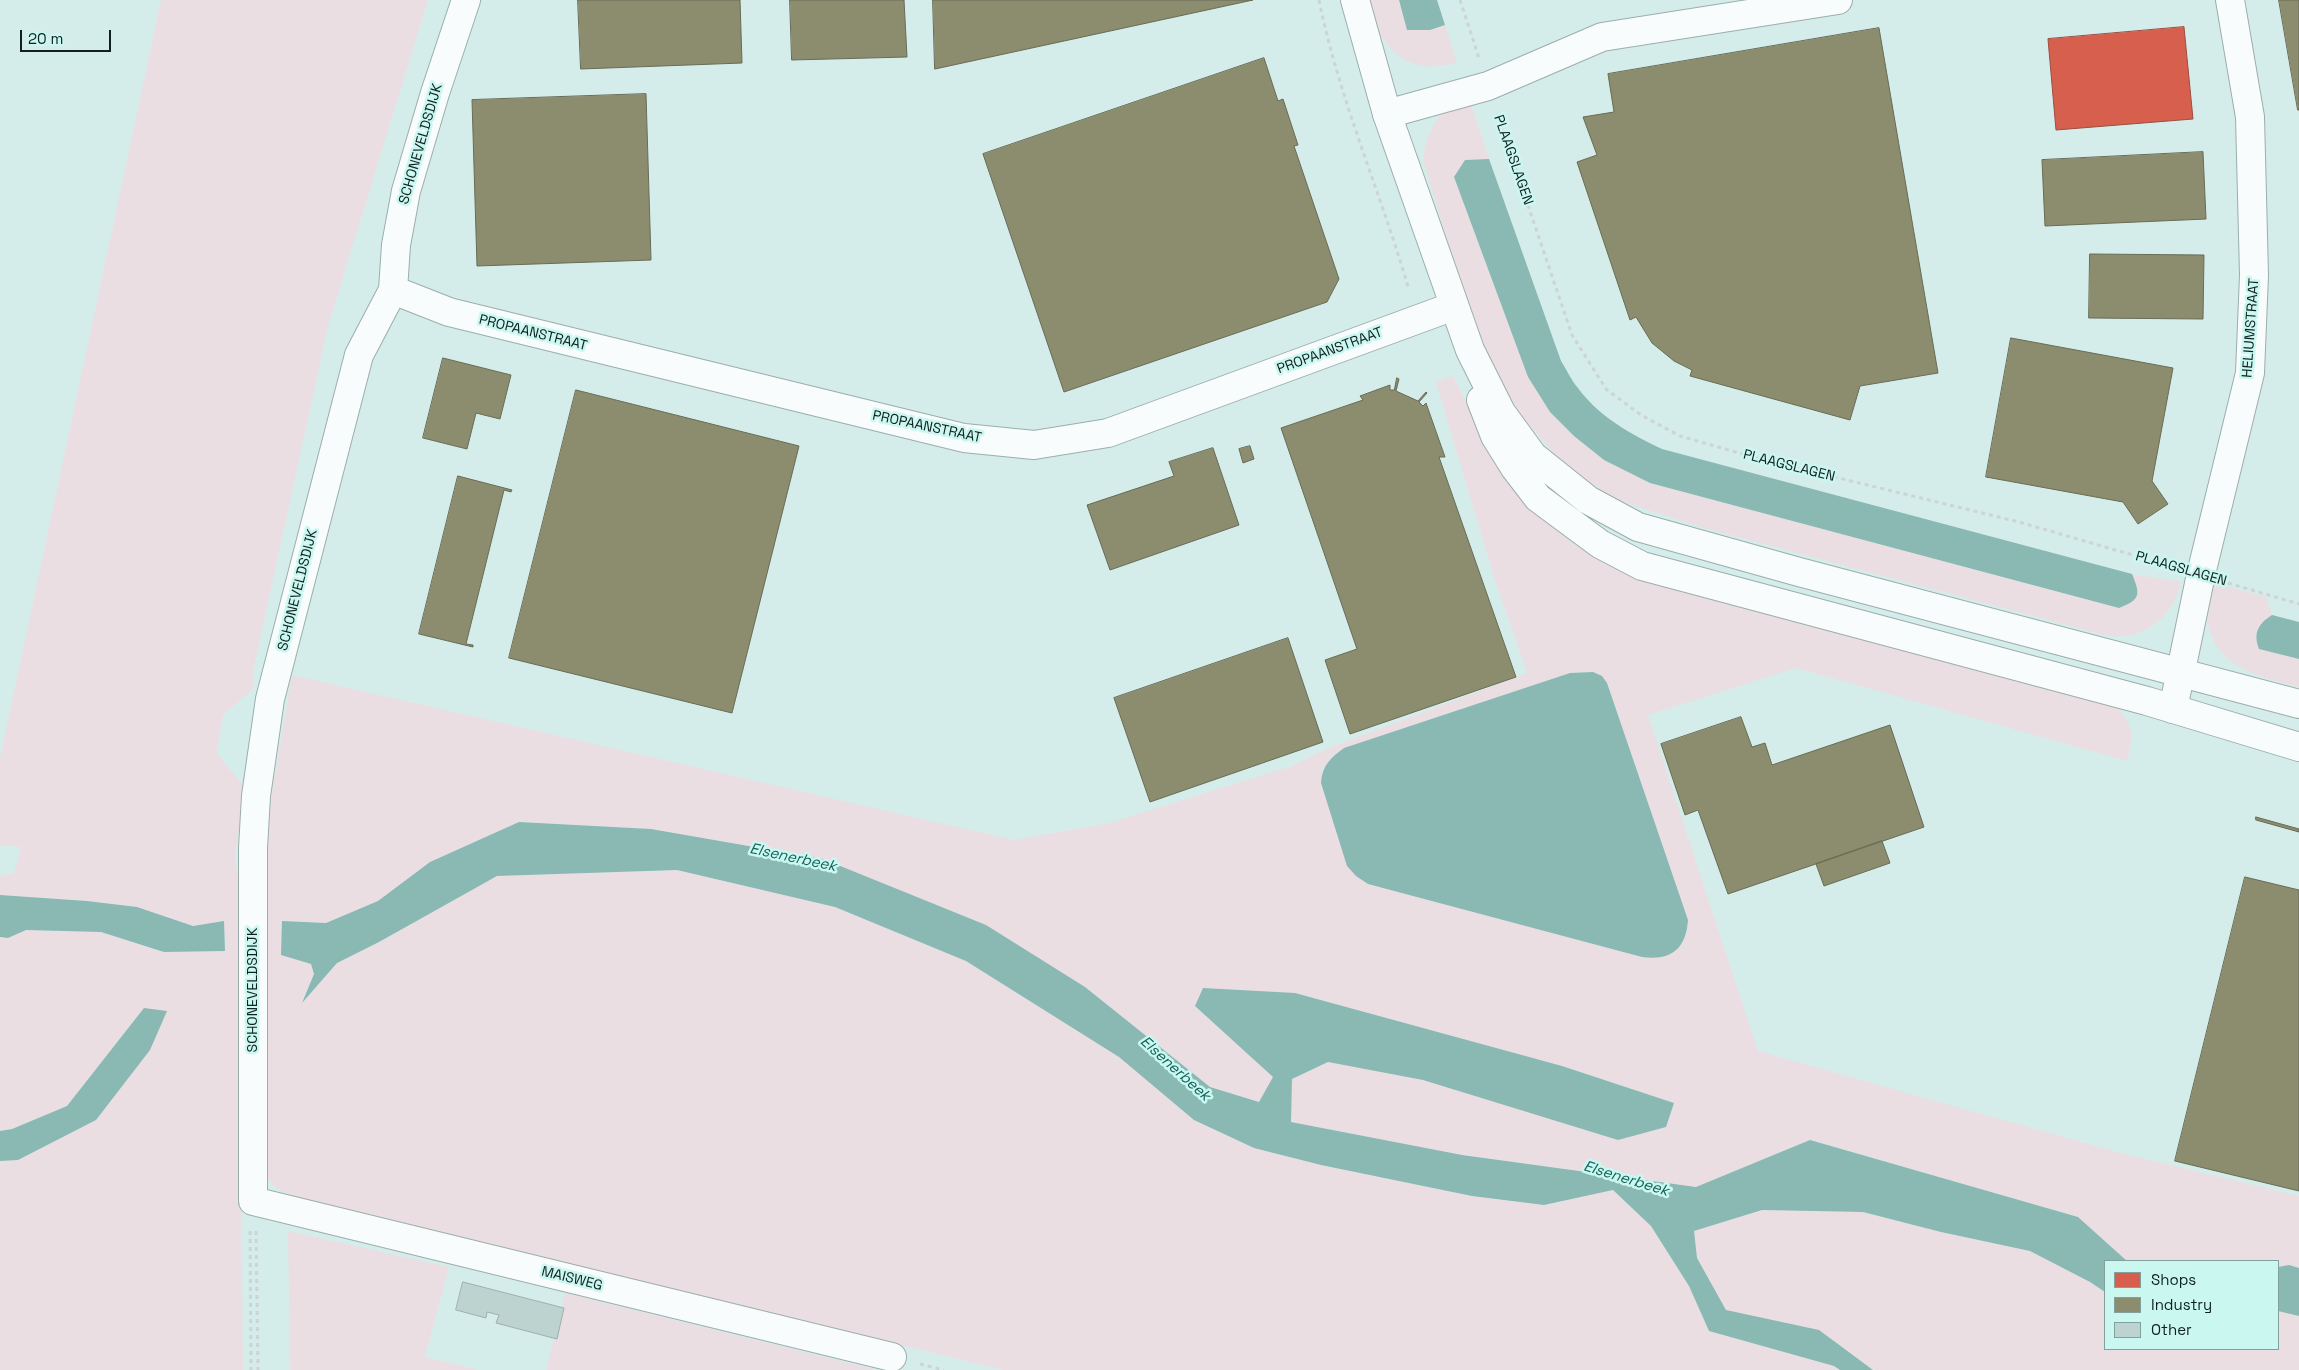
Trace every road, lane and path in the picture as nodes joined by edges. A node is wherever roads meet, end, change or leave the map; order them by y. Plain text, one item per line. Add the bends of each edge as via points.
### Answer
1 (466, 0) edge
2 (1319, 0) edge
3 (1356, 0) edge
4 (1460, 0) edge
5 (1838, 0) edge
6 (2230, 0) edge
7 (1488, 86) junction
8 (1387, 114) junction
9 (392, 290) junction
10 (1454, 306) junction
11 (1418, 319) junction
12 (1470, 350) junction
13 (2201, 574) junction
14 (2299, 604) edge
15 (2182, 672) junction
16 (2299, 704) edge
17 (2173, 709) junction
18 (2299, 747) edge
19 (253, 1201) junction
20 (892, 1357) dead end
21 (251, 1370) edge
22 (258, 1370) edge

1 - 9 street, SCHONEVELDSDIJK via 406,191
2 - 11 path via 1354,124
3 - 8 street
4 - 7 path, PLAAGSLAGEN
5 - 7 street via 1602,37
6 - 13 street, HELIUMSTRAAT via 2250,117 2254,274 2250,373
7 - 8 street
7 - 13 path, PLAAGSLAGEN via 1572,335 1606,389 1641,416 1680,436 1753,457 2019,522
8 - 10 street
9 - 11 street, PROPAANSTRAAT via 449,312 964,438 1034,445 1108,433
9 - 19 street, SCHONEVELDSDIJK via 359,355 270,698 256,796 253,848
10 - 11 street, PROPAANSTRAAT
10 - 12 street
12 - 15 street via 1501,412 1533,456 1588,500 1638,527
12 - 17 street via 1483,410 1495,436 1538,498 1600,544 1642,566
13 - 14 path, PLAAGSLAGEN
13 - 15 street, HELIUMSTRAAT
15 - 16 street
15 - 17 street, HELIUMSTRAAT
17 - 18 street
19 - 20 street, MAISWEG
19 - 21 path via 250,1231
19 - 22 path

